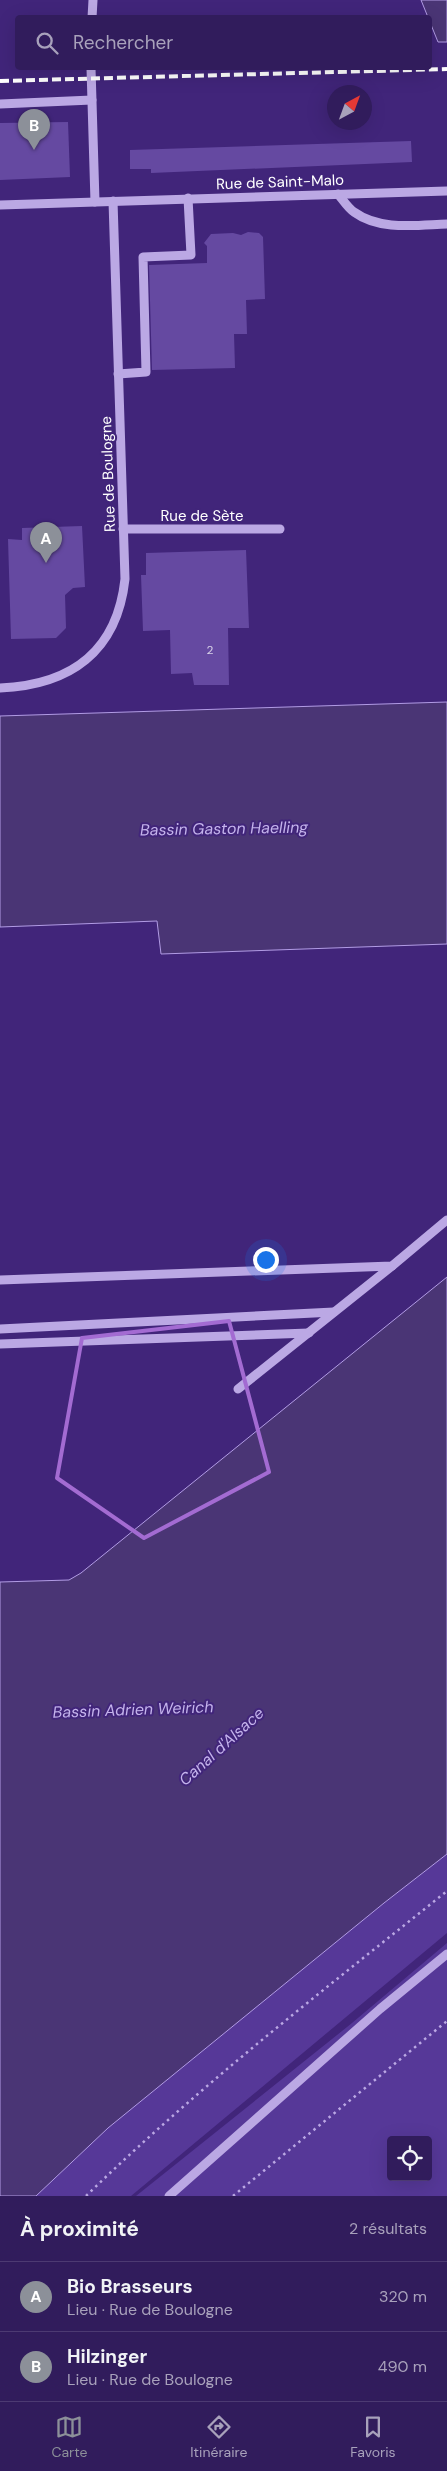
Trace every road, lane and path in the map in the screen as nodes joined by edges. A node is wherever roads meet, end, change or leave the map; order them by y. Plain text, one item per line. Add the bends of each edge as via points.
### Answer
1 (93, 0) edge
2 (92, 15) edge
3 (91, 70) edge
4 (92, 100) junction
5 (0, 104) edge
6 (447, 191) edge
7 (338, 194) junction
8 (188, 198) junction
9 (113, 201) junction
10 (96, 202) junction
11 (0, 205) edge
12 (447, 224) edge
13 (118, 374) junction
14 (123, 529) junction
15 (280, 529) dead end
16 (0, 688) edge
17 (447, 1220) edge
18 (392, 1266) junction
19 (0, 1280) edge
20 (334, 1312) junction
21 (0, 1329) edge
22 (309, 1332) junction
23 (0, 1344) edge
24 (238, 1390) dead end
25 (447, 1891) edge
26 (447, 1954) edge
27 (447, 2021) edge
28 (86, 2196) edge
29 (169, 2196) edge
30 (233, 2196) edge

1 - 2 street
3 - 4 street
4 - 5 street
4 - 10 street
6 - 7 street, Rue de Saint-Malo
7 - 8 street, Rue de Saint-Malo
7 - 12 street via 353,212 371,220 392,225
8 - 9 street, Rue de Saint-Malo
8 - 13 street via 191,255 144,257 146,372
9 - 10 street
9 - 13 street, Rue de Boulogne
10 - 11 street
13 - 14 street, Rue de Boulogne
14 - 15 street, Rue de Sète
14 - 16 street, Rue de Boulogne via 125,579 121,602 99,647 76,667 54,679 25,687
17 - 18 street
18 - 19 street
18 - 20 street
20 - 21 street
20 - 22 street
22 - 23 street
22 - 24 street
25 - 28 path via 140,2145
26 - 29 street via 380,2009
27 - 30 path

